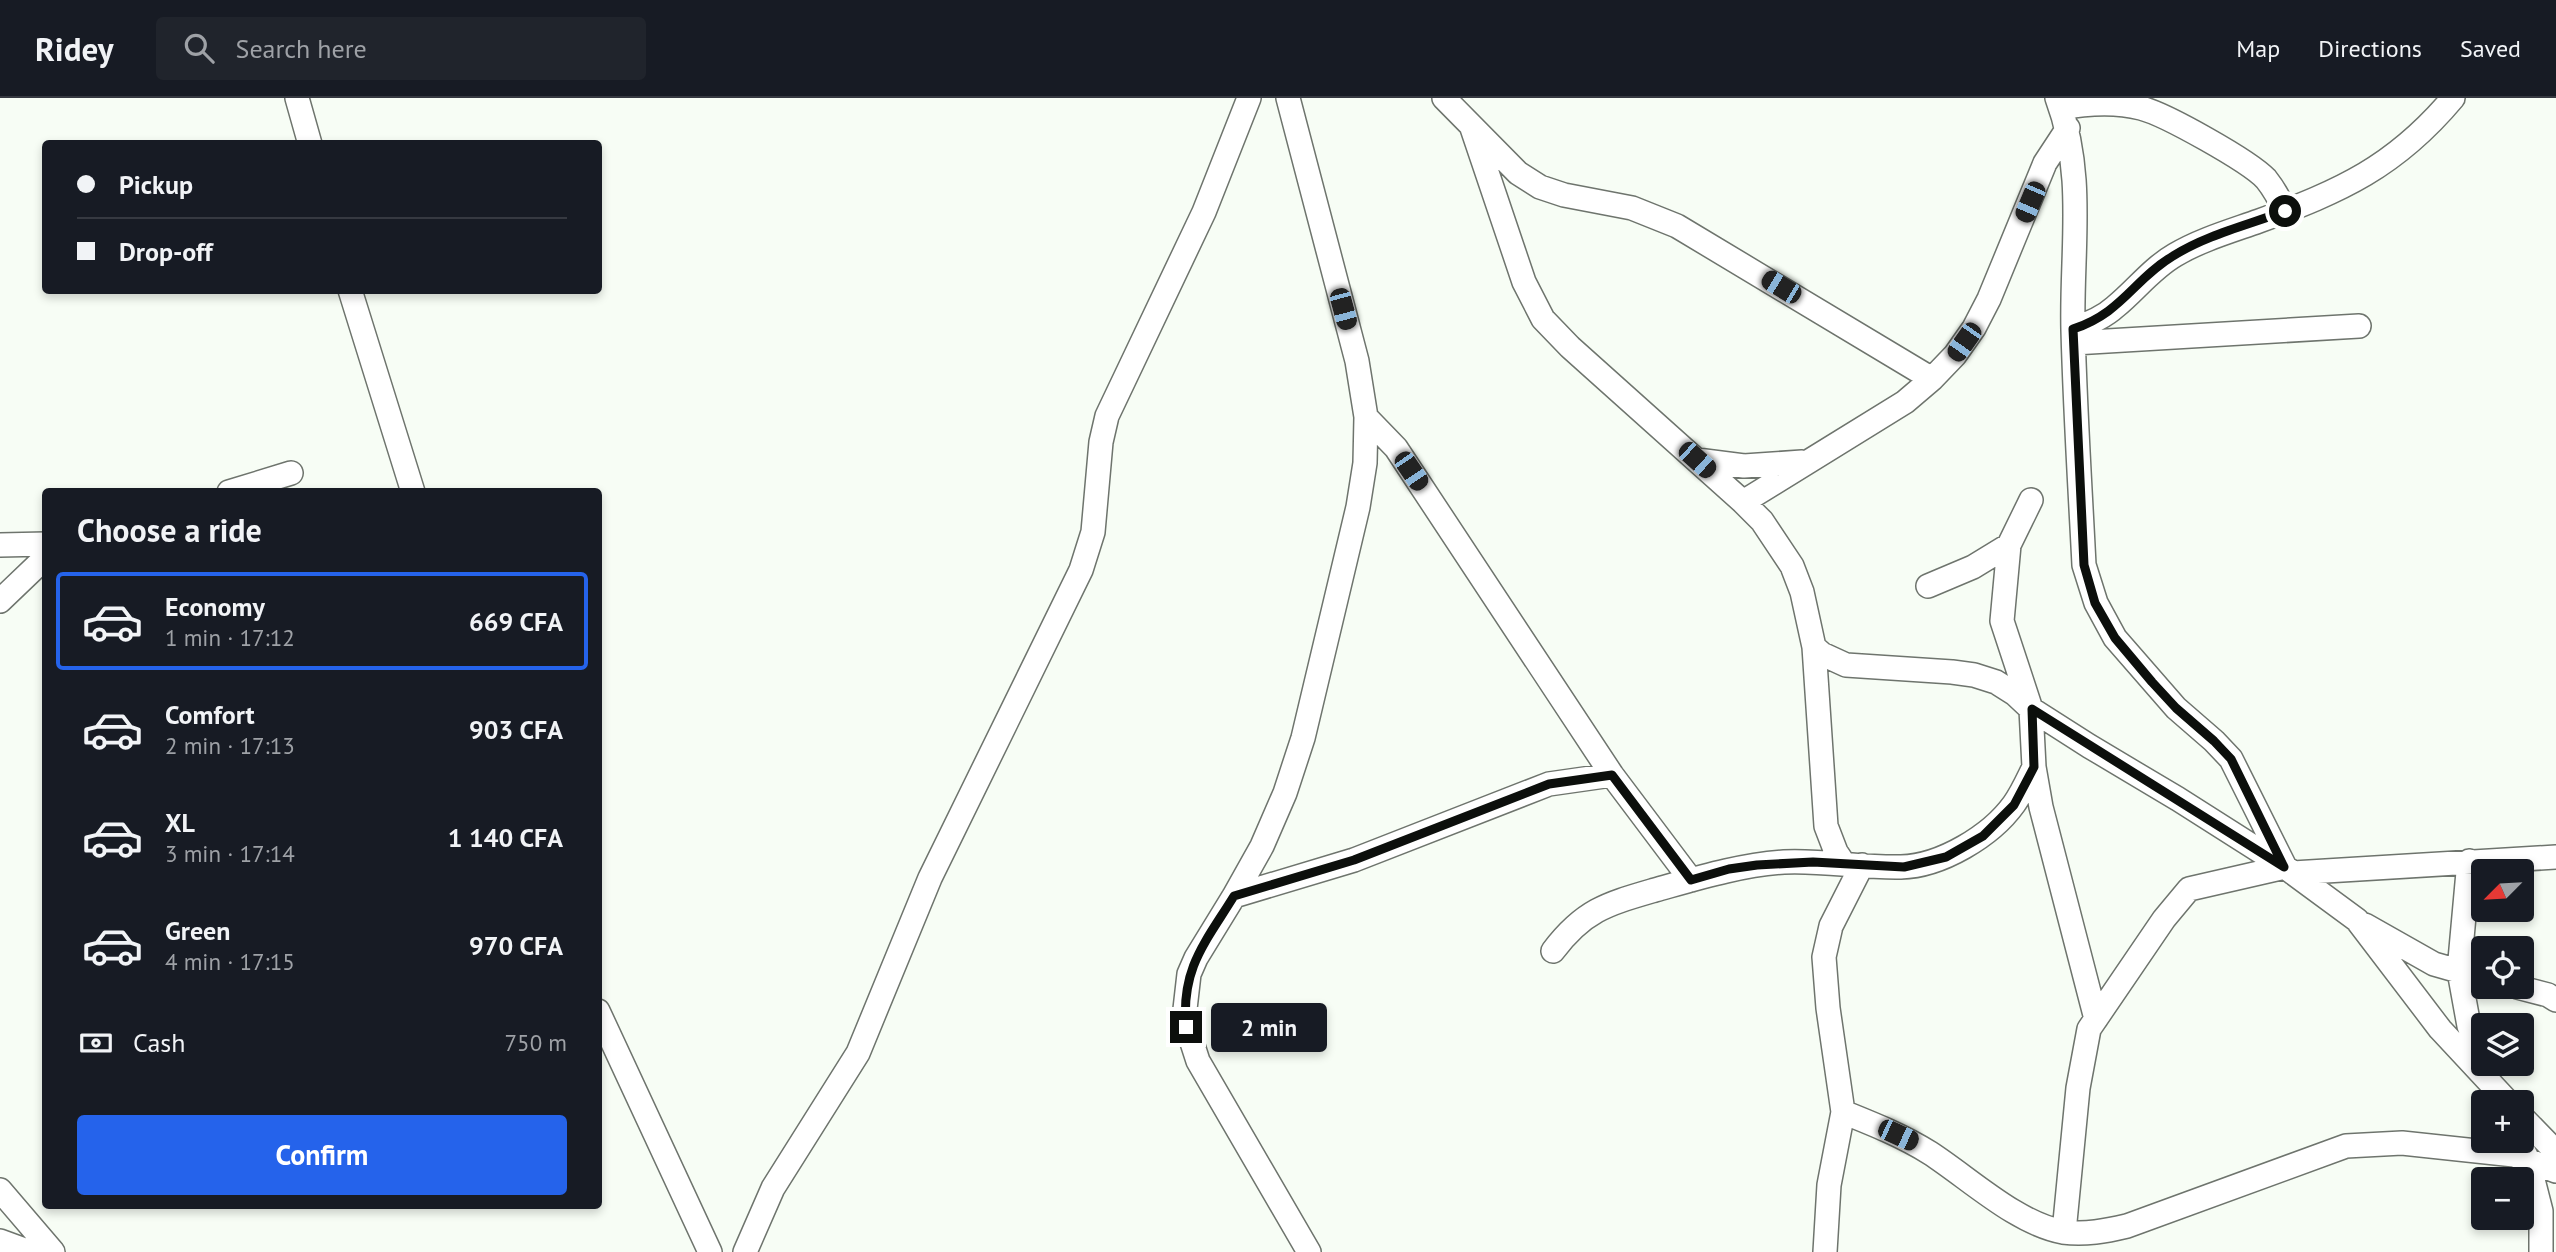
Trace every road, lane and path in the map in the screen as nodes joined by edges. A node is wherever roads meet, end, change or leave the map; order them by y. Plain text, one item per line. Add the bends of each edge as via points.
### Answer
1 (297, 98) edge
2 (1249, 98) edge
3 (1288, 98) edge
4 (1444, 98) edge
5 (2453, 98) edge
6 (2062, 111) edge
7 (1472, 128) junction
8 (309, 140) edge
9 (2285, 211) junction
10 (351, 294) edge
11 (2359, 326) dead end
12 (2073, 336) junction
13 (1933, 379) junction
14 (1366, 418) junction
15 (1697, 460) junction
16 (1808, 461) junction
17 (291, 473) dead end
18 (242, 488) edge
19 (412, 488) edge
20 (2031, 500) dead end
21 (1743, 502) junction
22 (42, 544) edge
23 (0, 545) edge
24 (2009, 545) junction
25 (42, 561) edge
26 (1928, 586) dead end
27 (0, 601) edge
28 (1814, 646) junction
29 (2032, 709) junction
30 (2034, 767) junction
31 (1612, 775) junction
32 (2556, 857) edge
33 (2469, 862) junction
34 (1853, 865) junction
35 (2289, 870) junction
36 (1691, 880) junction
37 (1234, 896) junction
38 (2357, 920) junction
39 (1553, 951) dead end
40 (2459, 971) junction
41 (2471, 974) edge
42 (2534, 991) edge
43 (2556, 1000) edge
44 (2096, 1019) junction
45 (602, 1020) edge
46 (2492, 1090) edge
47 (2493, 1090) edge
48 (1843, 1112) junction
49 (2534, 1129) edge
50 (2471, 1150) edge
51 (2556, 1152) edge
52 (2495, 1153) edge
53 (2518, 1153) edge
54 (2524, 1153) edge
55 (2526, 1153) edge
56 (2556, 1171) edge
57 (0, 1190) edge
58 (2064, 1232) junction
59 (0, 1241) edge
60 (30, 1252) edge
61 (53, 1252) edge
62 (710, 1252) edge
63 (745, 1252) edge
64 (1309, 1252) edge
65 (1825, 1252) edge
66 (2540, 1252) edge

1 - 8 street
2 - 63 street via 1204,212 1107,416 1093,532 1081,570 930,878 858,1053 772,1188
3 - 14 street via 1357,361
4 - 7 street
5 - 9 street via 2428,128 2382,164
6 - 9 street via 2081,104 2121,104 2160,114 2255,169 2273,188
6 - 12 street via 2073,151 2076,198
6 - 13 street via 1984,309 1955,355
7 - 13 street via 1518,173 1540,187 1632,208 1677,226
7 - 15 street via 1524,282 1543,319
9 - 12 street via 2189,247 2157,267 2117,306
10 - 19 street
11 - 12 street
12 - 35 street via 2084,565 2095,603 2115,638 2152,682 2231,759
13 - 16 street via 1905,402
14 - 31 street via 1396,448
14 - 37 street via 1362,485 1303,738 1281,804
15 - 16 street via 1744,466
15 - 21 street
16 - 21 street
17 - 18 street
20 - 24 street
21 - 28 street via 1762,521 1792,566
22 - 23 street
24 - 26 street
24 - 29 street via 2002,621
25 - 27 street
28 - 29 street via 1846,665 1974,675 1996,682
28 - 34 street via 1824,813 1830,839
29 - 30 street
29 - 35 street
30 - 34 street via 2014,805 1983,836 1946,857 1904,867
30 - 44 street
31 - 36 street
31 - 37 street via 1549,784 1354,860
32 - 33 street
33 - 35 street
33 - 40 street
34 - 36 street via 1757,865
34 - 48 street via 1824,957
35 - 38 street
35 - 44 street via 2189,889
36 - 39 street via 1588,914 1568,930
37 - 64 street via 1189,974 1186,1027 1198,1061
38 - 40 street via 2434,964
38 - 46 street
40 - 41 street
40 - 47 street via 2469,1026
42 - 43 street
44 - 58 street via 2089,1029 2078,1088
45 - 62 street
48 - 58 street via 1912,1142 2013,1211
48 - 65 street via 1829,1185
49 - 51 street
50 - 58 street via 2402,1143 2346,1146 2127,1226 2095,1233
52 - 53 street
54 - 66 street via 2542,1212
55 - 56 street
57 - 61 street
59 - 60 street

